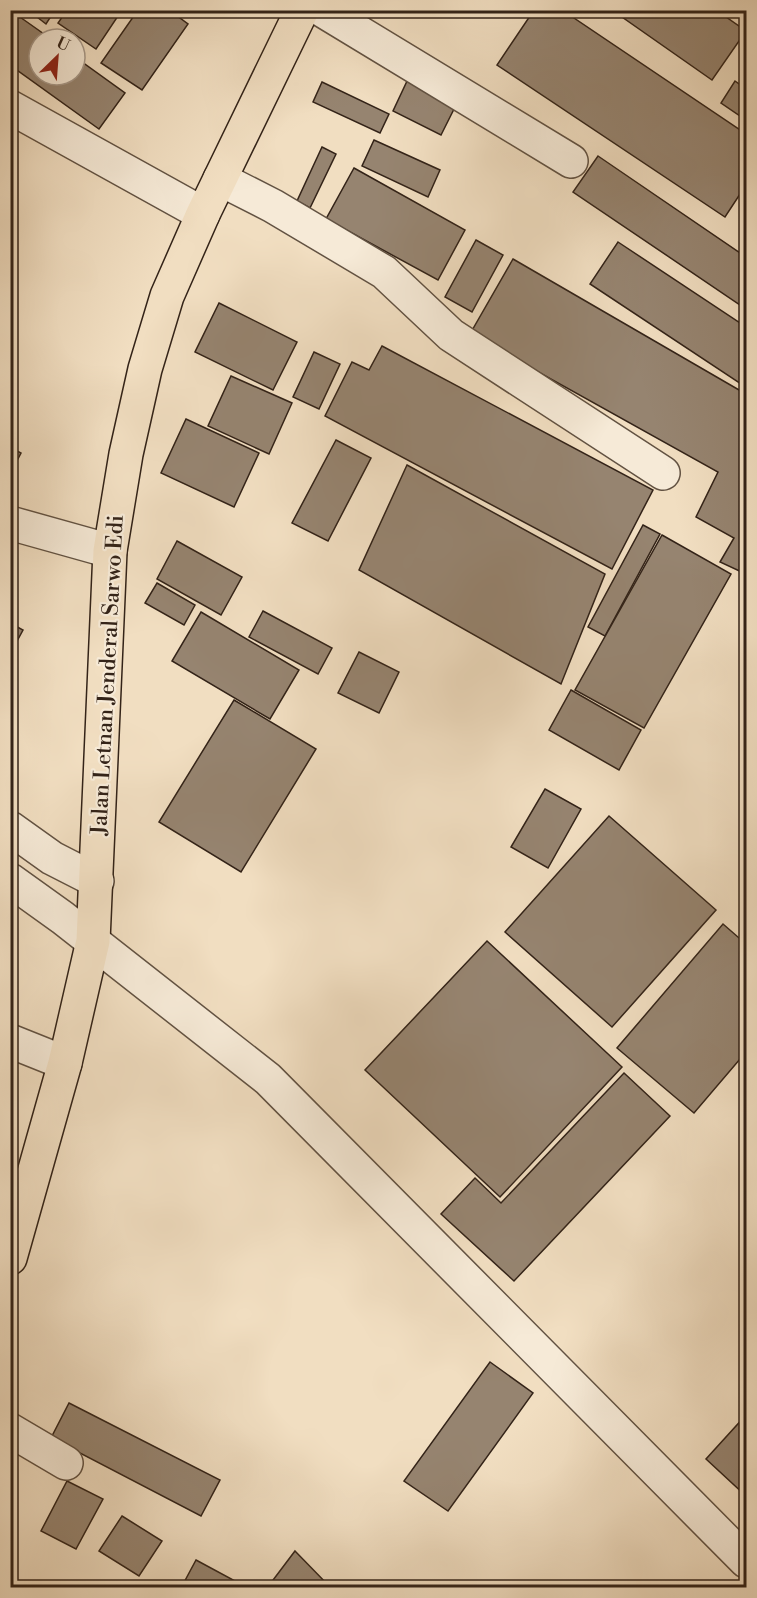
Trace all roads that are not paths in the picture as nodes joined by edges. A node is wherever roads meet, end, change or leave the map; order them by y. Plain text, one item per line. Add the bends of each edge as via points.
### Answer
1 (302, 10) edge
2 (322, 10) edge
3 (10, 107) edge
4 (571, 161) dead end
5 (220, 179) junction
6 (203, 214) junction
7 (663, 473) dead end
8 (10, 524) edge
9 (111, 551) junction
10 (10, 828) edge
11 (10, 880) edge
12 (97, 881) junction
13 (93, 941) junction
14 (10, 1041) edge
15 (65, 1063) junction
16 (10, 1258) edge
17 (10, 1430) edge
18 (66, 1463) dead end
19 (747, 1561) edge

1 - 5 main road, Jalan Letnan Jenderal Sarwo Edi
2 - 4 street
3 - 6 street
5 - 6 main road, Jalan Letnan Jenderal Sarwo Edi
5 - 7 street via 384,272 451,335
6 - 9 main road, Jalan Letnan Jenderal Sarwo Edi via 167,296 145,369 126,454
8 - 9 street
9 - 12 main road, Jalan Letnan Jenderal Sarwo Edi
10 - 12 street via 52,858
11 - 13 street
12 - 13 main road, Jalan Letnan Jenderal Sarwo Edi
13 - 15 main road, Jalan Letnan Jenderal Sarwo Edi
13 - 19 street via 268,1079
14 - 15 street
15 - 16 main road, Jalan Letnan Jenderal Sarwo Edi
17 - 18 street

